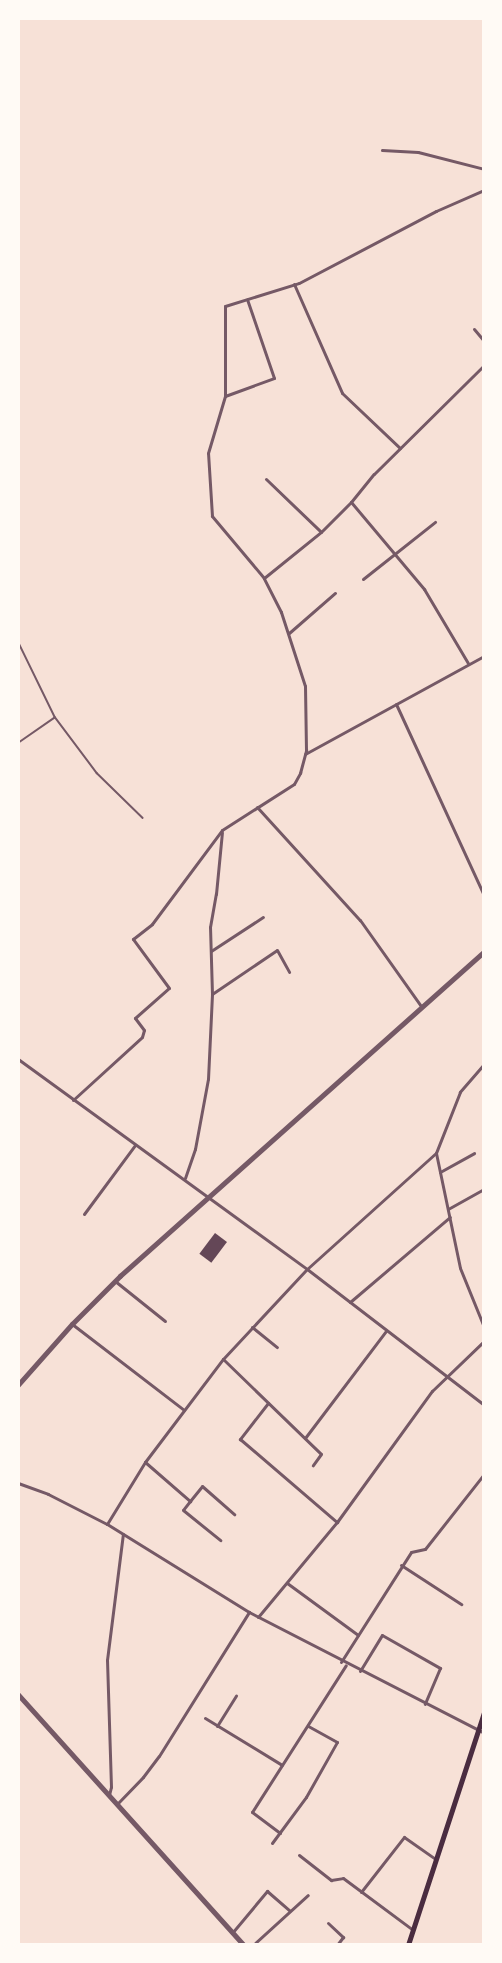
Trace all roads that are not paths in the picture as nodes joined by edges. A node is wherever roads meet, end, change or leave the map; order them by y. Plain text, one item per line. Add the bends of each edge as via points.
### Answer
1 (382, 150) dead end
2 (484, 169) edge
3 (484, 190) edge
4 (294, 284) junction
5 (247, 299) junction
6 (474, 329) dead end
7 (484, 340) edge
8 (484, 365) edge
9 (225, 396) junction
10 (400, 448) junction
11 (266, 479) dead end
12 (351, 502) junction
13 (435, 522) dead end
14 (321, 532) junction
15 (394, 554) junction
16 (264, 578) junction
17 (363, 579) dead end
18 (335, 593) dead end
19 (289, 633) junction
20 (18, 641) edge
21 (484, 656) edge
22 (469, 663) junction
23 (396, 704) junction
24 (55, 717) junction
25 (18, 743) edge
26 (305, 754) junction
27 (257, 807) junction
28 (143, 818) dead end
29 (222, 830) junction
30 (484, 895) edge
31 (262, 917) dead end
32 (211, 951) junction
33 (484, 952) edge
34 (290, 972) dead end
35 (212, 994) junction
36 (421, 1006) junction
37 (18, 1059) edge
38 (484, 1064) edge
39 (73, 1100) junction
40 (135, 1144) junction
41 (436, 1153) junction
42 (474, 1153) dead end
43 (440, 1172) junction
44 (185, 1179) junction
45 (484, 1189) edge
46 (208, 1196) junction
47 (448, 1209) junction
48 (84, 1214) dead end
49 (450, 1216) junction
50 (308, 1269) junction
51 (115, 1281) junction
52 (350, 1302) junction
53 (165, 1321) dead end
54 (72, 1324) junction
55 (252, 1327) junction
56 (484, 1327) edge
57 (386, 1331) junction
58 (484, 1341) edge
59 (277, 1347) dead end
60 (223, 1359) junction
61 (448, 1378) junction
62 (18, 1385) edge
63 (268, 1402) junction
64 (484, 1406) edge
65 (184, 1410) junction
66 (304, 1438) junction
67 (145, 1462) junction
68 (313, 1465) dead end
69 (484, 1474) edge
70 (18, 1483) edge
71 (190, 1501) junction
72 (234, 1514) dead end
73 (337, 1522) junction
74 (107, 1524) junction
75 (123, 1534) junction
76 (219, 1540) dead end
77 (402, 1566) junction
78 (287, 1583) junction
79 (461, 1604) dead end
80 (249, 1612) junction
81 (258, 1617) junction
82 (358, 1635) junction
83 (341, 1662) junction
84 (346, 1665) junction
85 (360, 1671) junction
86 (18, 1694) edge
87 (236, 1696) dead end
88 (425, 1704) junction
89 (484, 1712) edge
90 (205, 1718) dead end
91 (217, 1726) junction
92 (308, 1726) junction
93 (478, 1730) junction
94 (484, 1733) edge
95 (282, 1765) junction
96 (109, 1795) junction
97 (117, 1804) junction
98 (280, 1833) junction
99 (272, 1843) dead end
100 (299, 1855) dead end
101 (436, 1859) junction
102 (360, 1893) junction
103 (308, 1895) dead end
104 (290, 1911) junction
105 (328, 1923) dead end
106 (413, 1930) junction
107 (232, 1933) junction
108 (244, 1945) edge
109 (253, 1945) edge
110 (337, 1945) edge
111 (408, 1945) edge

1 - 2 street via 418,152
3 - 4 street
4 - 5 street
4 - 10 street via 342,393
5 - 9 street via 225,306
5 - 9 street via 274,378
6 - 7 street
8 - 10 street
9 - 16 street via 208,453 212,516
10 - 12 street
11 - 14 street
12 - 14 street
12 - 15 street
13 - 15 street
14 - 16 street
15 - 17 street
15 - 22 street via 424,589
16 - 19 street
18 - 19 street
19 - 26 street via 305,686
20 - 24 lane
21 - 22 street
22 - 23 street
23 - 26 street
23 - 30 street
24 - 25 lane
24 - 28 lane via 97,773
26 - 27 street via 294,783
27 - 29 street
27 - 36 street via 360,920
29 - 32 street via 210,927
29 - 39 street via 152,924 132,939 169,988 135,1018 144,1030 142,1037
31 - 32 street
32 - 35 street
33 - 36 street
34 - 35 street via 277,950
35 - 44 street via 208,1079 195,1149
36 - 46 street
37 - 39 street
38 - 41 street via 460,1092
39 - 40 street
40 - 44 street
40 - 48 street
41 - 43 street
41 - 50 street
42 - 43 street
43 - 47 street
44 - 46 street
45 - 47 street
46 - 50 street
46 - 51 street
47 - 49 street
49 - 52 street
49 - 56 street via 460,1268
50 - 52 street
50 - 55 street
51 - 53 street
51 - 54 street
52 - 57 street
54 - 62 street
54 - 65 street
55 - 59 street
55 - 60 street
57 - 61 street
57 - 66 street
58 - 61 street
60 - 63 street
60 - 65 street
61 - 64 street
61 - 73 street via 432,1391
63 - 66 street
63 - 73 street via 240,1439
65 - 67 street
66 - 68 street via 321,1454
67 - 71 street
67 - 74 street
69 - 77 street via 425,1549 411,1552
70 - 74 street
71 - 72 street via 202,1486
71 - 76 street via 183,1509
73 - 78 street
74 - 75 street
75 - 80 street
75 - 96 street via 107,1660
77 - 79 street
77 - 82 street
78 - 81 street
78 - 82 street
80 - 81 street
80 - 97 street via 159,1756
81 - 83 street
82 - 83 street
83 - 84 street
84 - 85 street
84 - 92 street
85 - 88 street
85 - 88 street via 382,1635 440,1668
86 - 96 street
87 - 91 street
88 - 93 street
89 - 93 main road
90 - 91 street
91 - 95 street
92 - 95 street
92 - 98 street via 337,1742
93 - 94 street
93 - 101 main road
95 - 98 street via 252,1812
96 - 97 street
97 - 107 street
98 - 99 street
100 - 102 street via 331,1880 343,1878
101 - 102 street via 404,1837
101 - 106 main road
102 - 106 street
103 - 104 street
104 - 107 street via 267,1892
104 - 109 street
105 - 110 street via 343,1937
106 - 111 main road
107 - 108 street

